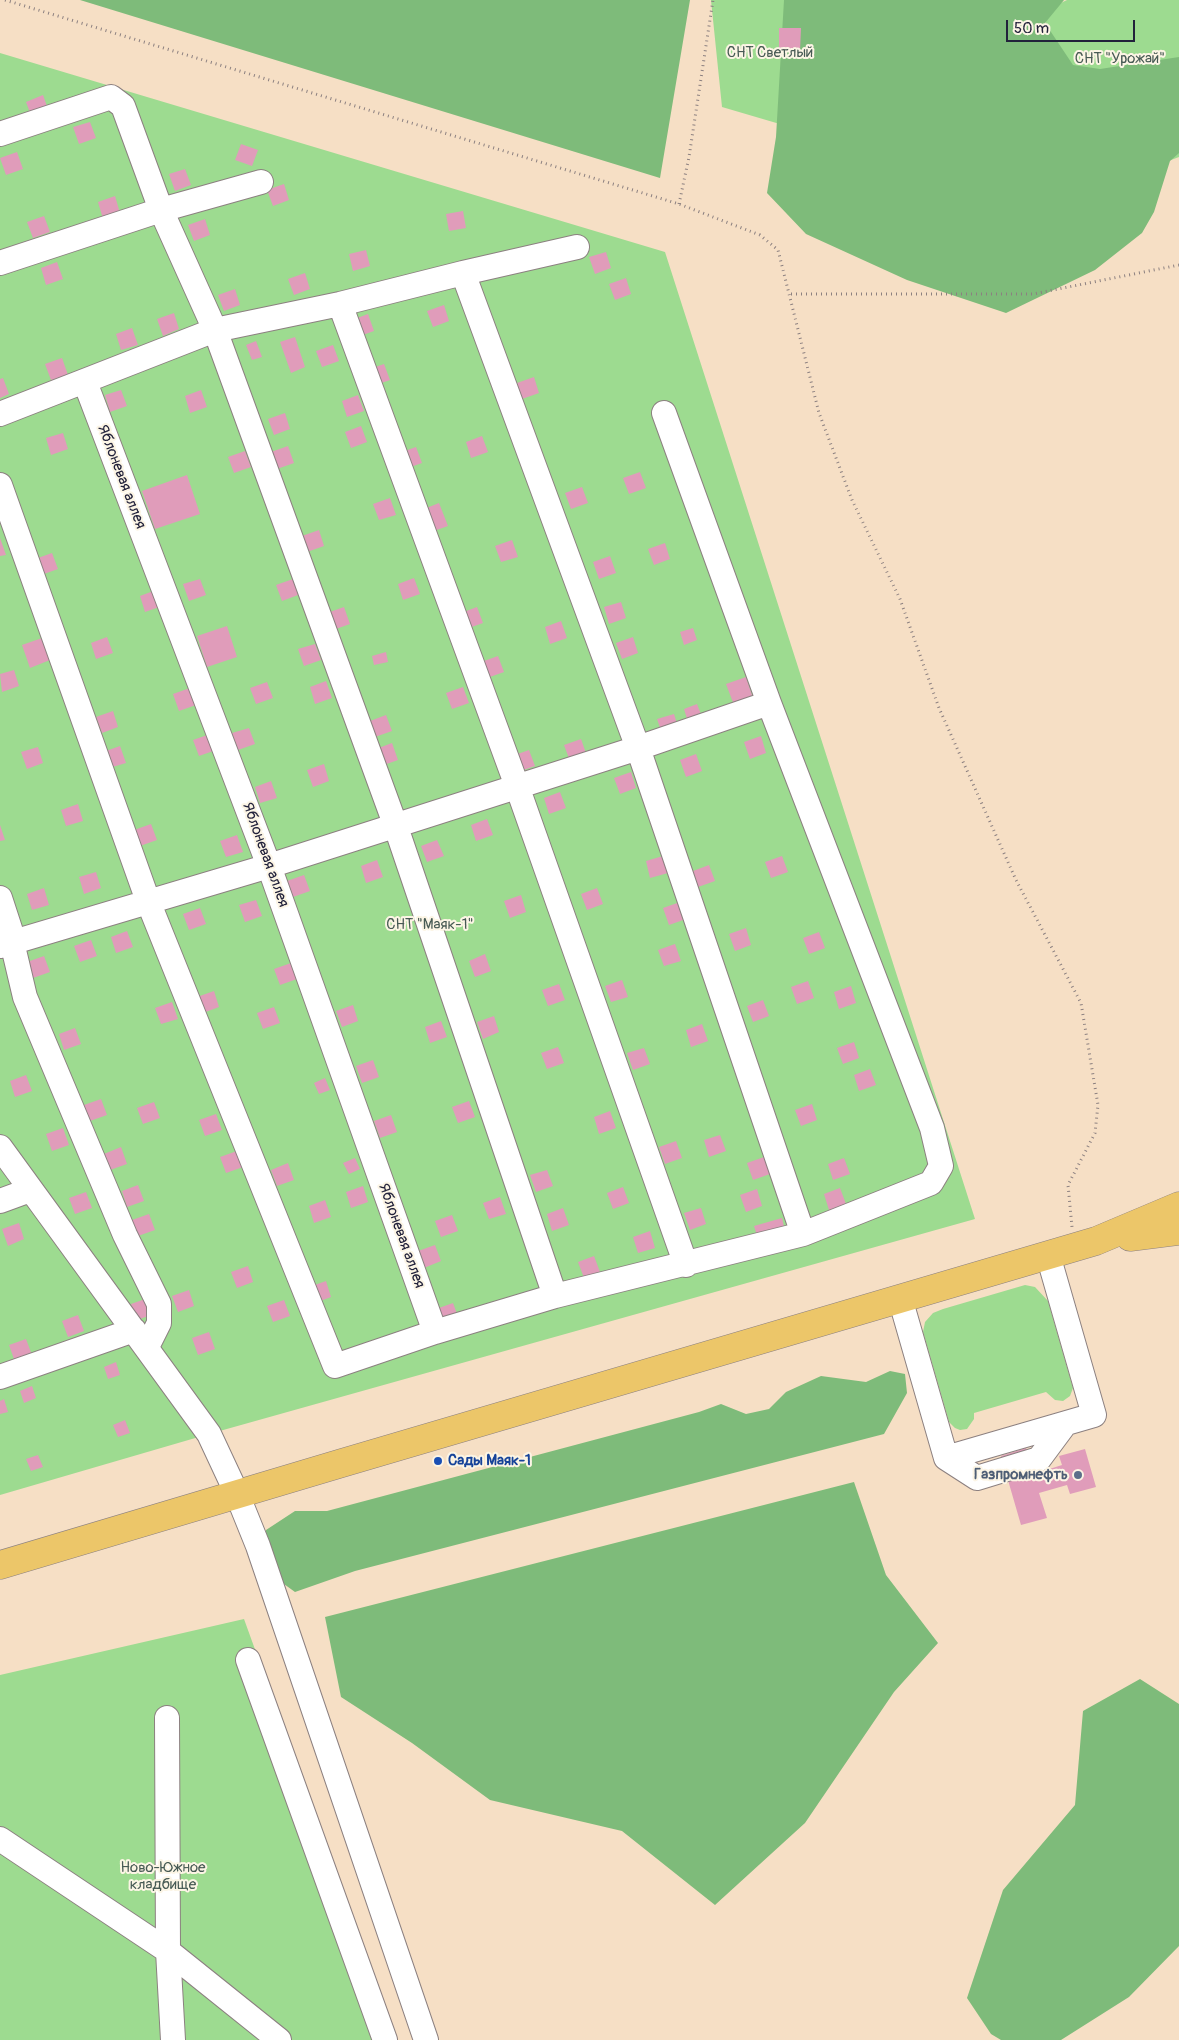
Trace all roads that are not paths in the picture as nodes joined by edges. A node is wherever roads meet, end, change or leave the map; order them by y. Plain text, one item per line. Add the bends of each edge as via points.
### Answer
1 (0, 134) edge
2 (261, 182) dead end
3 (161, 210) junction
4 (577, 247) dead end
5 (0, 263) edge
6 (463, 273) junction
7 (340, 304) junction
8 (215, 330) junction
9 (85, 382) junction
10 (664, 413) dead end
11 (0, 414) edge
12 (0, 485) edge
13 (769, 703) junction
14 (638, 748) junction
15 (517, 786) junction
16 (395, 824) junction
17 (269, 866) junction
18 (0, 898) edge
19 (148, 901) junction
20 (9, 943) edge
21 (0, 1147) edge
22 (30, 1190) junction
23 (0, 1201) edge
24 (1179, 1206) edge
25 (1179, 1231) edge
26 (804, 1234) junction
27 (1086, 1244) junction
28 (1048, 1255) junction
29 (686, 1265) junction
30 (555, 1296) junction
31 (900, 1298) junction
32 (435, 1332) junction
33 (140, 1339) junction
34 (0, 1377) edge
35 (237, 1494) junction
36 (0, 1566) edge
37 (248, 1660) dead end
38 (167, 1718) dead end
39 (0, 1839) edge
40 (168, 1952) junction
41 (173, 2040) edge
42 (279, 2040) edge
43 (385, 2040) edge
44 (426, 2040) edge

1 - 3 lane via 111,97 123,106
2 - 3 lane
3 - 5 lane
3 - 8 lane
4 - 6 lane
6 - 7 lane
6 - 14 lane
7 - 8 lane
7 - 15 lane
8 - 9 lane
8 - 16 lane
9 - 11 lane
9 - 17 lane, Яблоневая аллея
10 - 13 lane
12 - 19 lane
13 - 14 lane
13 - 26 lane via 932,1128 941,1166 931,1183
14 - 15 lane
14 - 26 lane
15 - 16 lane
15 - 29 lane
16 - 17 lane
16 - 30 lane
17 - 19 lane
17 - 32 lane, Яблоневая аллея
18 - 20 lane
19 - 20 lane
19 - 32 lane via 335,1366
20 - 33 lane via 25,997 126,1235 159,1304 159,1322
21 - 22 lane
22 - 23 lane
22 - 33 lane
24 - 27 highway
25 - 27 highway
26 - 29 lane
27 - 28 highway
28 - 31 highway
28 - 31 lane via 1094,1415 1065,1424 946,1458
29 - 30 lane
30 - 32 lane
31 - 35 highway
33 - 34 lane
33 - 35 lane via 209,1434
35 - 36 highway
35 - 44 lane via 261,1555
37 - 43 lane
38 - 40 lane
39 - 40 lane
40 - 41 lane
40 - 42 lane

